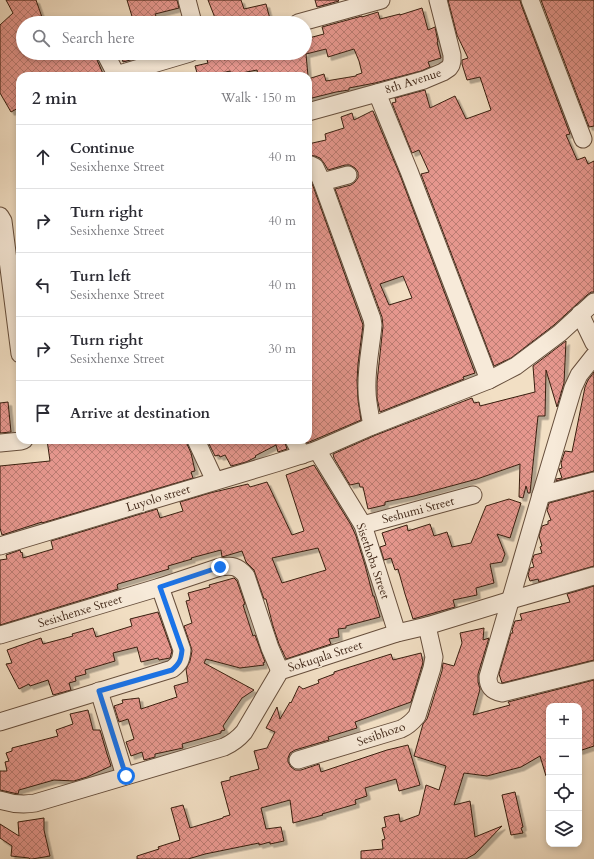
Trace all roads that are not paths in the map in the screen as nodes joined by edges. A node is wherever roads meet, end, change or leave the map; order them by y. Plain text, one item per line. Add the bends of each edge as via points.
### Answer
1 (187, 0) edge
2 (381, 0) edge
3 (438, 0) edge
4 (530, 0) edge
5 (191, 16) edge
6 (312, 19) edge
7 (108, 60) edge
8 (167, 60) edge
9 (114, 72) edge
10 (129, 72) edge
11 (377, 93) junction
12 (312, 111) edge
13 (583, 139) dead end
14 (312, 166) edge
15 (348, 175) dead end
16 (322, 182) junction
17 (0, 216) edge
18 (594, 302) edge
19 (580, 314) junction
20 (16, 323) edge
21 (594, 343) edge
22 (594, 356) edge
23 (489, 380) junction
24 (372, 426) junction
25 (16, 441) edge
26 (0, 443) edge
27 (198, 444) edge
28 (299, 444) edge
29 (309, 452) junction
30 (215, 481) junction
31 (594, 481) edge
32 (473, 495) dead end
33 (541, 495) junction
34 (363, 525) junction
35 (0, 546) edge
36 (594, 576) edge
37 (160, 587) junction
38 (511, 600) junction
39 (426, 626) junction
40 (397, 634) junction
41 (0, 635) edge
42 (594, 670) edge
43 (280, 671) junction
44 (99, 691) junction
45 (0, 722) edge
46 (298, 760) dead end
47 (126, 776) junction
48 (0, 800) edge

1 - 5 street
2 - 6 street
3 - 11 street, 8th Avenue via 452,55 449,68 424,80
4 - 13 street
7 - 9 street
8 - 10 street
11 - 12 street, 8th Avenue
11 - 23 street
14 - 16 street
15 - 16 street
16 - 24 street via 372,318 366,390
17 - 20 street via 3,221
18 - 19 street, Luyolo street
19 - 21 street
19 - 23 street, Luyolo street via 560,333 516,366
22 - 33 street via 579,375 573,388
23 - 24 street, Luyolo street
24 - 29 street, Luyolo street
25 - 26 street
27 - 30 street
28 - 29 street, Sisethoba Street
29 - 30 street, Luyolo street
29 - 34 street, Sisethoba Street
30 - 35 street, Luyolo street
31 - 33 street
32 - 34 street, Seshumi Street
33 - 38 street
34 - 40 street, Sisethoba Street
36 - 38 street, Sokuqala Street
37 - 41 street, Sesixhenxe Street
37 - 43 street, Sesixhenxe Street via 220,567 235,567 241,570 246,576
37 - 44 street via 182,650 181,660 172,670
38 - 39 street, Sokuqala Street
38 - 42 street via 488,677 488,683 495,692 502,693
39 - 40 street, Sokuqala Street
39 - 46 street, Sesibhozo via 434,657 413,721 401,729
40 - 43 street, Sokuqala Street
43 - 47 street, Sokuqala Street via 244,732 233,743
44 - 45 street
44 - 47 street
47 - 48 street, Sokuqala Street via 35,803 23,805

